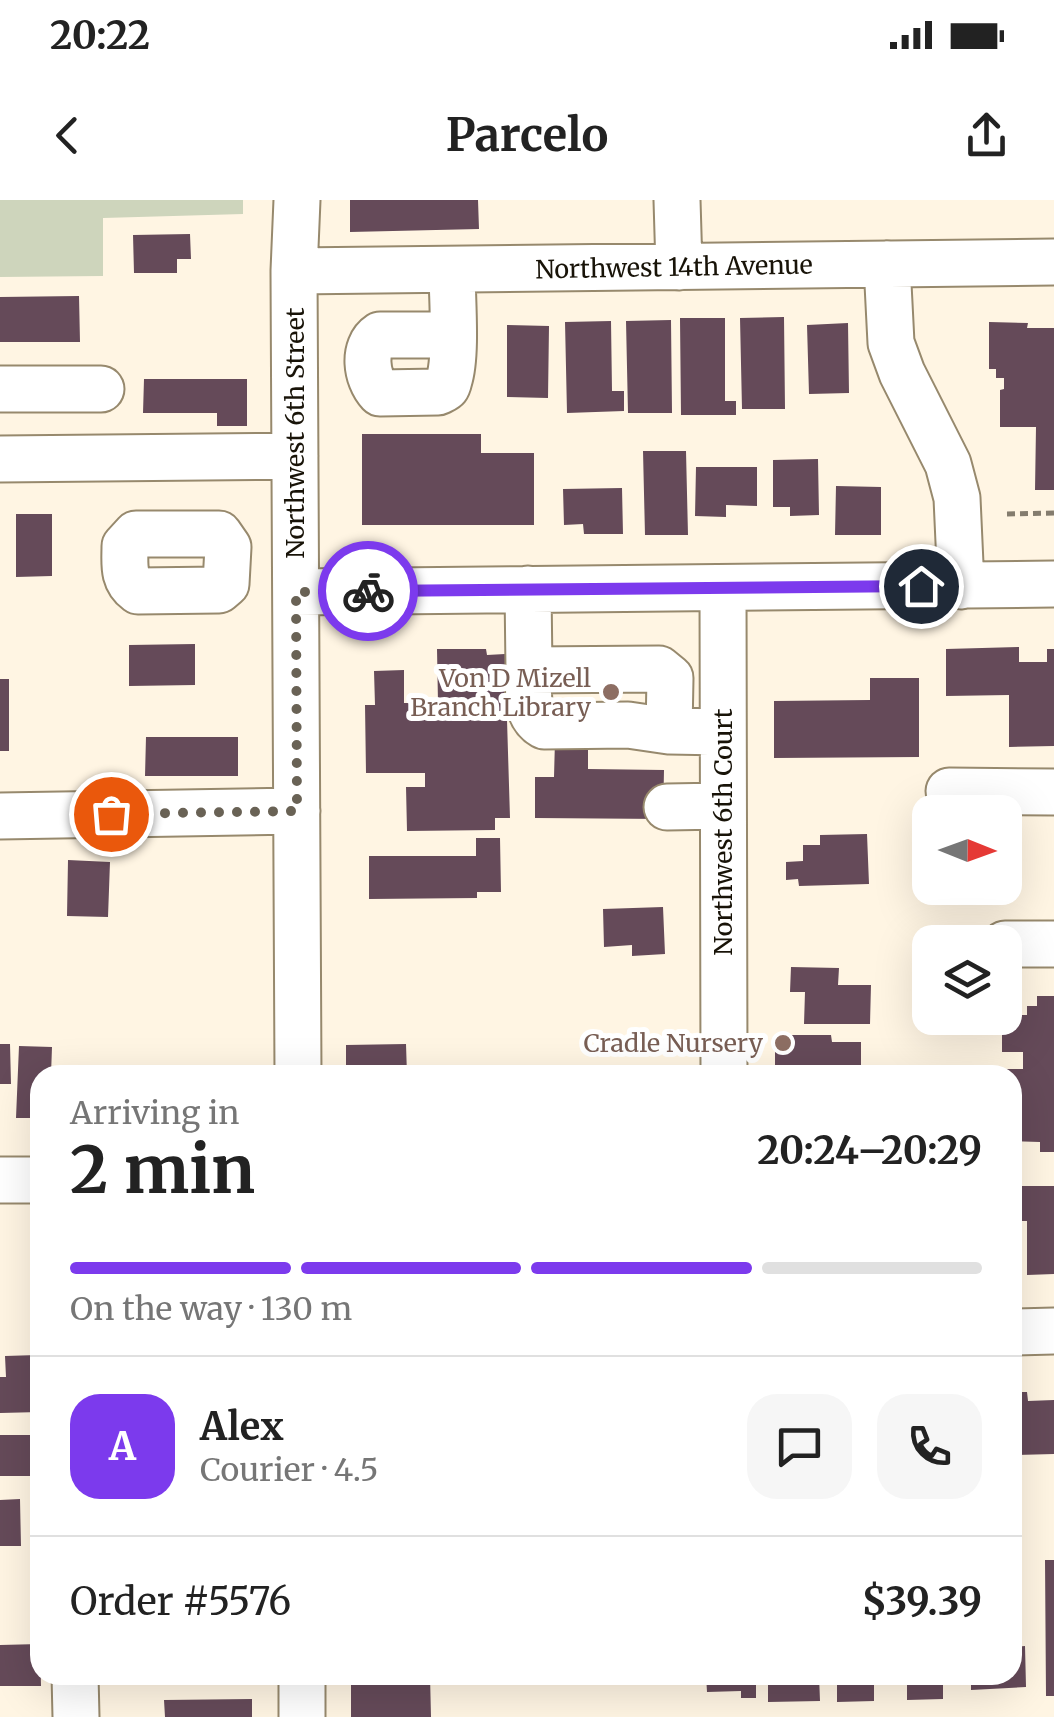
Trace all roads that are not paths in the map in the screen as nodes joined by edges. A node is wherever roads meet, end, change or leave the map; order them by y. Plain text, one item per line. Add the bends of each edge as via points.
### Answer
1 (288, 200) edge
2 (297, 200) edge
3 (677, 200) edge
4 (1054, 262) edge
5 (887, 264) junction
6 (679, 267) junction
7 (452, 270) junction
8 (294, 272) junction
9 (452, 335) dead end
10 (101, 388) dead end
11 (0, 389) edge
12 (295, 456) junction
13 (147, 458) junction
14 (0, 459) edge
15 (146, 534) dead end
16 (1054, 584) edge
17 (961, 586) junction
18 (723, 588) junction
19 (528, 589) junction
20 (296, 592) junction
21 (529, 670) junction
22 (669, 732) junction
23 (724, 732) junction
24 (949, 791) dead end
25 (1054, 792) edge
26 (667, 806) dead end
27 (723, 806) junction
28 (297, 811) junction
29 (0, 816) edge
30 (1022, 944) edge
31 (1054, 944) edge
32 (298, 1065) edge
33 (724, 1065) edge
34 (0, 1180) edge
35 (30, 1180) edge
36 (1054, 1331) edge
37 (1022, 1332) edge
38 (75, 1685) edge
39 (302, 1685) edge
40 (76, 1717) edge
41 (302, 1717) edge

1 - 8 street, Northwest 6th Street
2 - 8 street, Northwest 6th Street
3 - 6 street
4 - 5 street, Northwest 14th Avenue
5 - 6 street, Northwest 14th Avenue
5 - 17 street via 891,343 958,498
6 - 7 street, Northwest 14th Avenue
7 - 8 street, Northwest 14th Avenue
7 - 9 street
8 - 12 street, Northwest 6th Street
10 - 11 street
12 - 13 street
12 - 20 street, Northwest 6th Street
13 - 14 street
13 - 15 street
16 - 17 street
17 - 18 street
18 - 19 street
18 - 23 street, Northwest 6th Court
19 - 20 street
19 - 21 street
20 - 28 street, Northwest 6th Street
21 - 22 street via 529,710 544,726 628,725
21 - 22 street via 659,668 670,678
22 - 23 street
23 - 27 street, Northwest 6th Court
24 - 25 street
26 - 27 street
27 - 33 street, Northwest 6th Court
28 - 29 street
28 - 32 street, Northwest 6th Street
30 - 31 street
34 - 35 street
36 - 37 street
38 - 40 street
39 - 41 street

